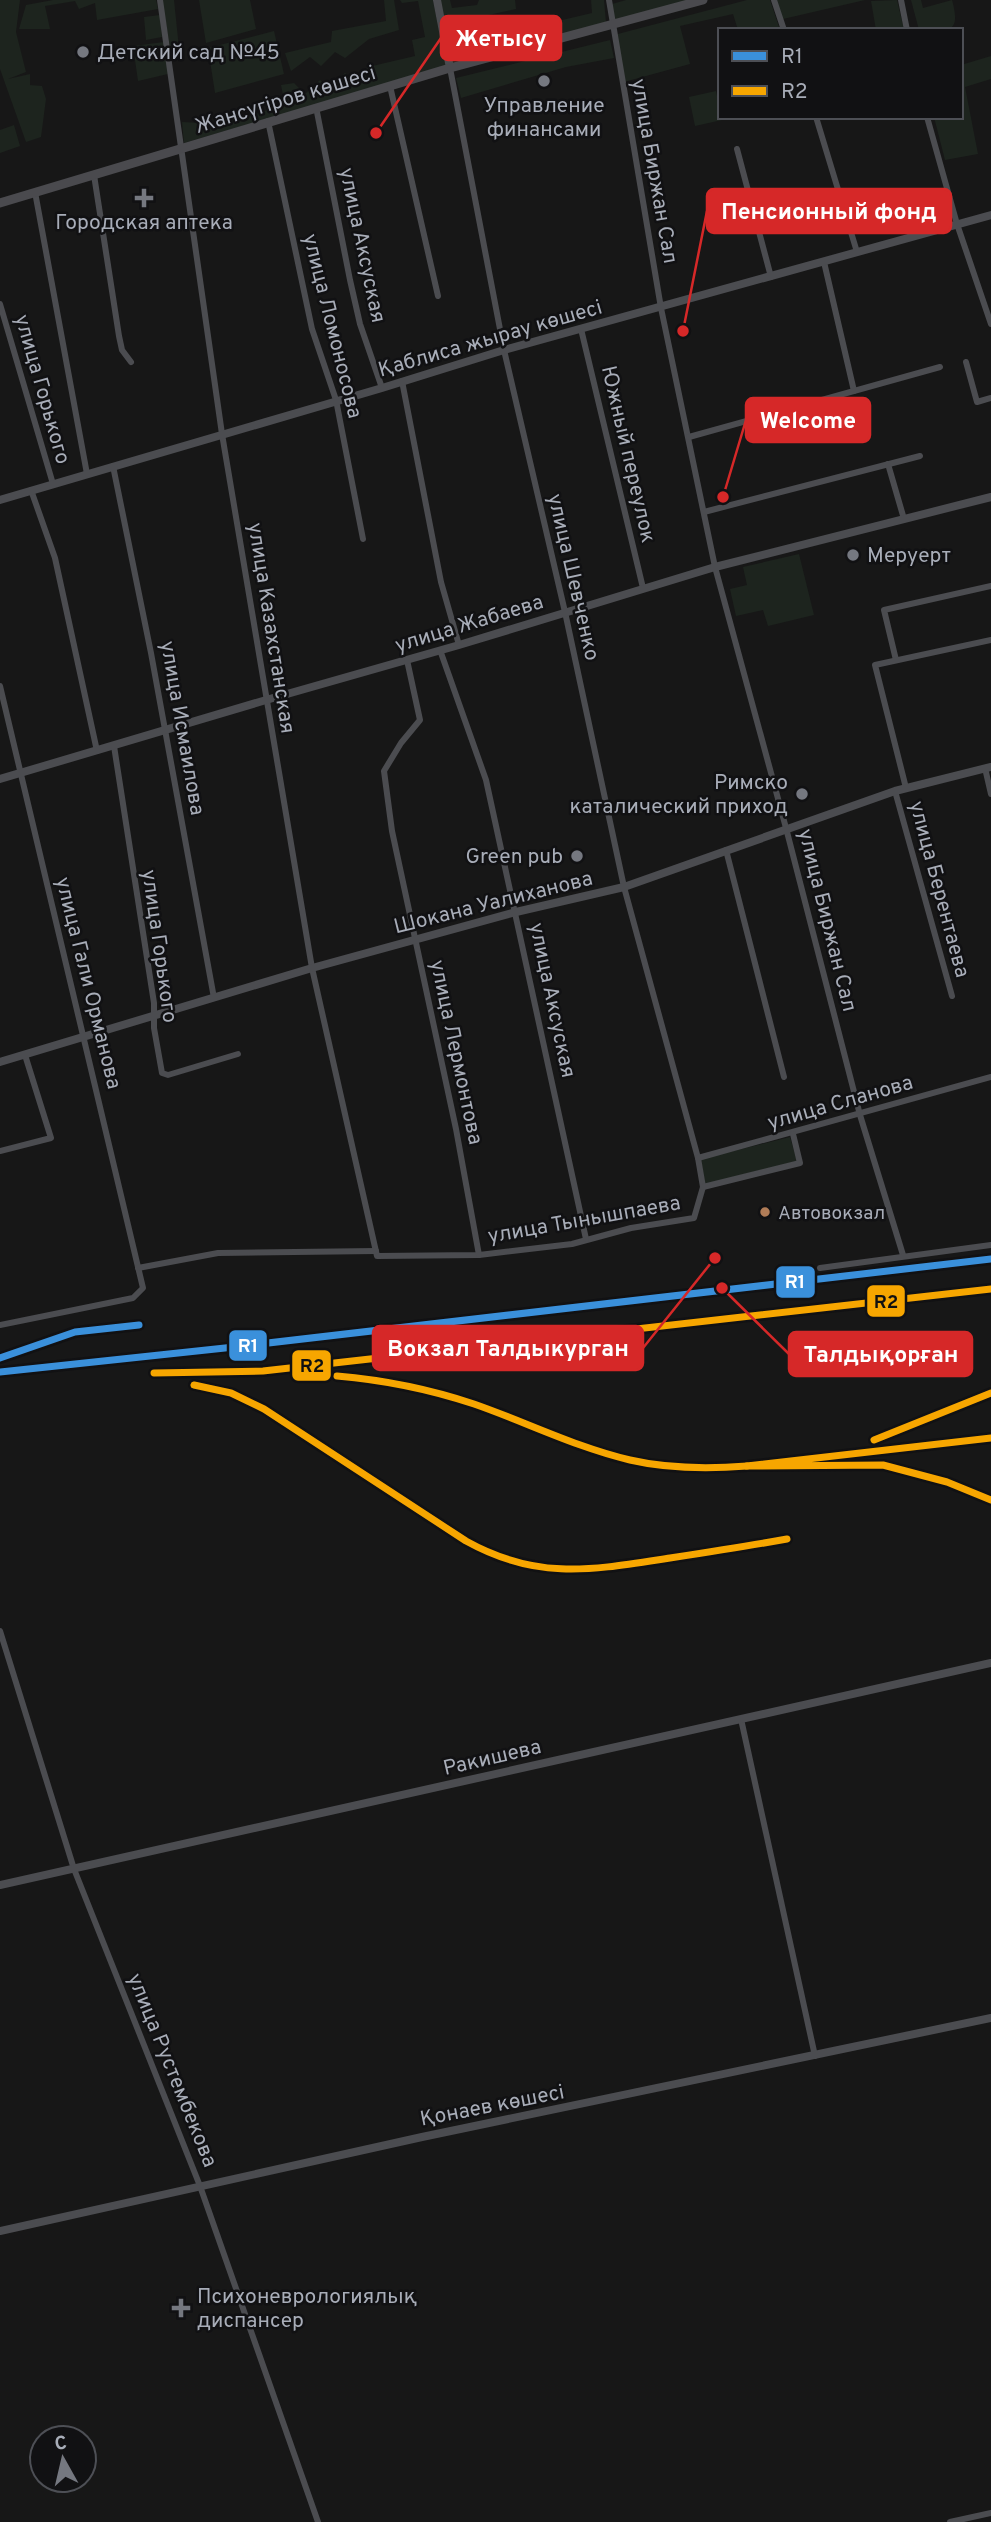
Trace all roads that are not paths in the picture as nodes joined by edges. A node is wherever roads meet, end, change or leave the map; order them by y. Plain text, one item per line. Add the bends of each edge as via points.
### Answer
1 (160, 0) edge
2 (437, 0) edge
3 (609, 0) edge
4 (703, 0) edge
5 (774, 0) edge
6 (901, 0) edge
7 (612, 24) junction
8 (783, 28) edge
9 (908, 28) edge
10 (450, 68) junction
11 (390, 86) junction
12 (316, 107) junction
13 (817, 119) edge
14 (928, 119) edge
15 (268, 121) junction
16 (182, 148) junction
17 (737, 149) dead end
18 (94, 175) junction
19 (34, 192) junction
20 (0, 203) edge
21 (991, 215) edge
22 (957, 224) junction
23 (857, 252) junction
24 (824, 262) junction
25 (771, 276) junction
26 (438, 296) dead end
27 (0, 304) edge
28 (662, 307) junction
29 (991, 324) edge
30 (581, 329) junction
31 (504, 350) junction
32 (131, 362) dead end
33 (967, 362) dead end
34 (940, 367) dead end
35 (402, 382) junction
36 (382, 388) junction
37 (854, 391) junction
38 (991, 398) edge
39 (336, 400) junction
40 (222, 434) junction
41 (689, 437) junction
42 (920, 456) dead end
43 (888, 464) junction
44 (113, 466) junction
45 (87, 474) junction
46 (53, 484) junction
47 (31, 490) junction
48 (991, 497) edge
49 (0, 500) edge
50 (704, 512) junction
51 (904, 519) junction
52 (363, 539) dead end
53 (715, 567) junction
54 (991, 586) edge
55 (643, 588) junction
56 (565, 612) junction
57 (991, 640) edge
58 (459, 645) junction
59 (440, 650) junction
60 (407, 660) junction
61 (896, 660) junction
62 (0, 686) edge
63 (266, 700) junction
64 (165, 730) junction
65 (114, 746) junction
66 (97, 751) junction
67 (988, 767) edge
68 (20, 773) junction
69 (0, 779) edge
70 (906, 788) junction
71 (895, 791) junction
72 (991, 794) edge
73 (786, 828) junction
74 (726, 850) junction
75 (624, 887) junction
76 (516, 912) junction
77 (415, 939) junction
78 (312, 968) junction
79 (952, 996) dead end
80 (214, 998) junction
81 (154, 1016) junction
82 (84, 1038) junction
83 (238, 1054) dead end
84 (25, 1055) junction
85 (0, 1062) edge
86 (784, 1077) dead end
87 (991, 1077) edge
88 (860, 1115) junction
89 (793, 1133) junction
90 (0, 1151) edge
91 (698, 1158) junction
92 (703, 1187) junction
93 (586, 1239) junction
94 (991, 1245) edge
95 (376, 1254) junction
96 (479, 1255) junction
97 (903, 1255) junction
98 (138, 1268) junction
99 (820, 1268) dead end
100 (0, 1325) edge
101 (0, 1631) edge
102 (991, 1663) edge
103 (741, 1719) junction
104 (74, 1869) junction
105 (0, 1885) edge
106 (991, 2018) edge
107 (815, 2056) junction
108 (201, 2186) junction
109 (0, 2231) edge
110 (991, 2513) edge
111 (318, 2522) edge
112 (950, 2522) edge

1 - 16 street, улица Казахстанская
2 - 10 street, улица Шевченко
3 - 7 street, улица Биржан Сал
4 - 7 main road, Жансүгіров көшесі
5 - 8 street
6 - 9 street
7 - 10 main road, Жансүгіров көшесі
7 - 28 street, улица Биржан Сал
10 - 11 main road, Жансүгіров көшесі
10 - 31 street, улица Шевченко
11 - 12 main road, Жансүгіров көшесі
11 - 26 street
12 - 15 main road, Жансүгіров көшесі
12 - 36 street, улица Аксуская via 360,324
13 - 23 street
14 - 22 street
15 - 16 main road, Жансүгіров көшесі
15 - 39 street, улица Ломоносова via 312,330
16 - 18 main road, Жансүгіров көшесі
16 - 40 street, улица Казахстанская
17 - 25 street
18 - 19 main road, Жансүгіров көшесі
18 - 32 street via 119,336
19 - 20 main road, Жансүгіров көшесі
19 - 45 street
21 - 22 street, Қаблиса жырау көшесі
22 - 23 street, Қаблиса жырау көшесі
22 - 29 street
23 - 24 street, Қаблиса жырау көшесі
24 - 25 street, Қаблиса жырау көшесі
24 - 37 street
25 - 28 street, Қаблиса жырау көшесі
27 - 46 street, улица Горького
28 - 30 street, Қаблиса жырау көшесі
28 - 41 street, улица Биржан Сал
30 - 31 street, Қаблиса жырау көшесі
30 - 55 street, Южный переулок
31 - 35 street, Қаблиса жырау көшесі
31 - 56 street, улица Шевченко
33 - 38 street via 977,402
34 - 37 street
35 - 36 street, Қаблиса жырау көшесі
35 - 58 street via 440,582
36 - 39 street, Қаблиса жырау көшесі
37 - 41 street
39 - 40 street, Қаблиса жырау көшесі
39 - 52 street, улица Ломоносова
40 - 44 street, Қаблиса жырау көшесі
40 - 63 street, улица Казахстанская
41 - 50 street, улица Биржан Сал
42 - 43 street
43 - 50 street
43 - 51 street
44 - 45 street, Қаблиса жырау көшесі
44 - 64 street, улица Исмаилова
45 - 46 street, Қаблиса жырау көшесі
46 - 47 street, Қаблиса жырау көшесі
47 - 49 street, Қаблиса жырау көшесі
47 - 66 street, улица Горького via 55,558
48 - 51 street, улица Жабаева
50 - 53 street, улица Биржан Сал
51 - 53 street, улица Жабаева
53 - 55 street, улица Жабаева
53 - 73 street, улица Биржан Сал
54 - 61 street via 884,610
55 - 56 street, улица Жабаева
56 - 58 street, улица Жабаева
56 - 75 street, улица Шевченко
57 - 61 street
58 - 59 street, улица Жабаева
59 - 60 street, улица Жабаева
59 - 76 street, улица Аксуская via 486,780
60 - 63 street, улица Жабаева
60 - 77 street, улица Лермонтова via 420,720 384,771
61 - 70 street, улица Берентаева via 875,665
62 - 68 street, улица Гали Орманова
63 - 64 street, улица Жабаева
63 - 78 street, улица Казахстанская
64 - 65 street, улица Жабаева
64 - 80 street, улица Исмаилова
65 - 66 street, улица Жабаева
65 - 81 street, улица Горького
66 - 68 street, улица Жабаева
67 - 70 street, Шокана Уалиханова
67 - 72 street
68 - 69 street, улица Жабаева
68 - 82 street, улица Гали Орманова
70 - 71 street, Шокана Уалиханова
71 - 73 street, Шокана Уалиханова
71 - 79 street, улица Берентаева
73 - 74 street, Шокана Уалиханова
73 - 88 street, улица Биржан Сал
74 - 75 street, Шокана Уалиханова
74 - 86 street
75 - 76 street, Шокана Уалиханова
75 - 91 street, улица Шевченко
76 - 77 street, Шокана Уалиханова
76 - 93 street, улица Аксуская
77 - 78 street, Шокана Уалиханова
77 - 96 street, улица Лермонтова
78 - 80 street, Шокана Уалиханова
78 - 95 street, улица Казахстанская
80 - 81 street, Шокана Уалиханова
81 - 82 street, Шокана Уалиханова
81 - 83 street, улица Горького via 162,1073
82 - 84 street, Шокана Уалиханова
82 - 98 street, улица Гали Орманова
84 - 85 street, Шокана Уалиханова
84 - 90 street via 51,1138
87 - 88 street, улица Сланова
88 - 89 street, улица Сланова
88 - 97 street, улица Биржан Сал
89 - 91 street, улица Сланова
89 - 92 street via 800,1163
91 - 92 street, улица Тынышпаева
92 - 93 street, улица Тынышпаева via 694,1218
93 - 96 street, улица Тынышпаева
94 - 97 street
95 - 96 street, улица Тынышпаева
95 - 98 street, улица Тынышпаева via 218,1253
97 - 99 street
98 - 100 street, улица Гали Орманова via 143,1288 133,1298
101 - 104 street, улица Рустембекова
102 - 103 street, Ракишева
103 - 104 street, Ракишева
103 - 107 street
104 - 105 street, Ракишева
104 - 108 street, улица Рустембекова
106 - 107 street, Қонаев көшесі
107 - 108 street, Қонаев көшесі
108 - 109 street, Қонаев көшесі
108 - 111 street, улица Рустембекова
110 - 112 street

